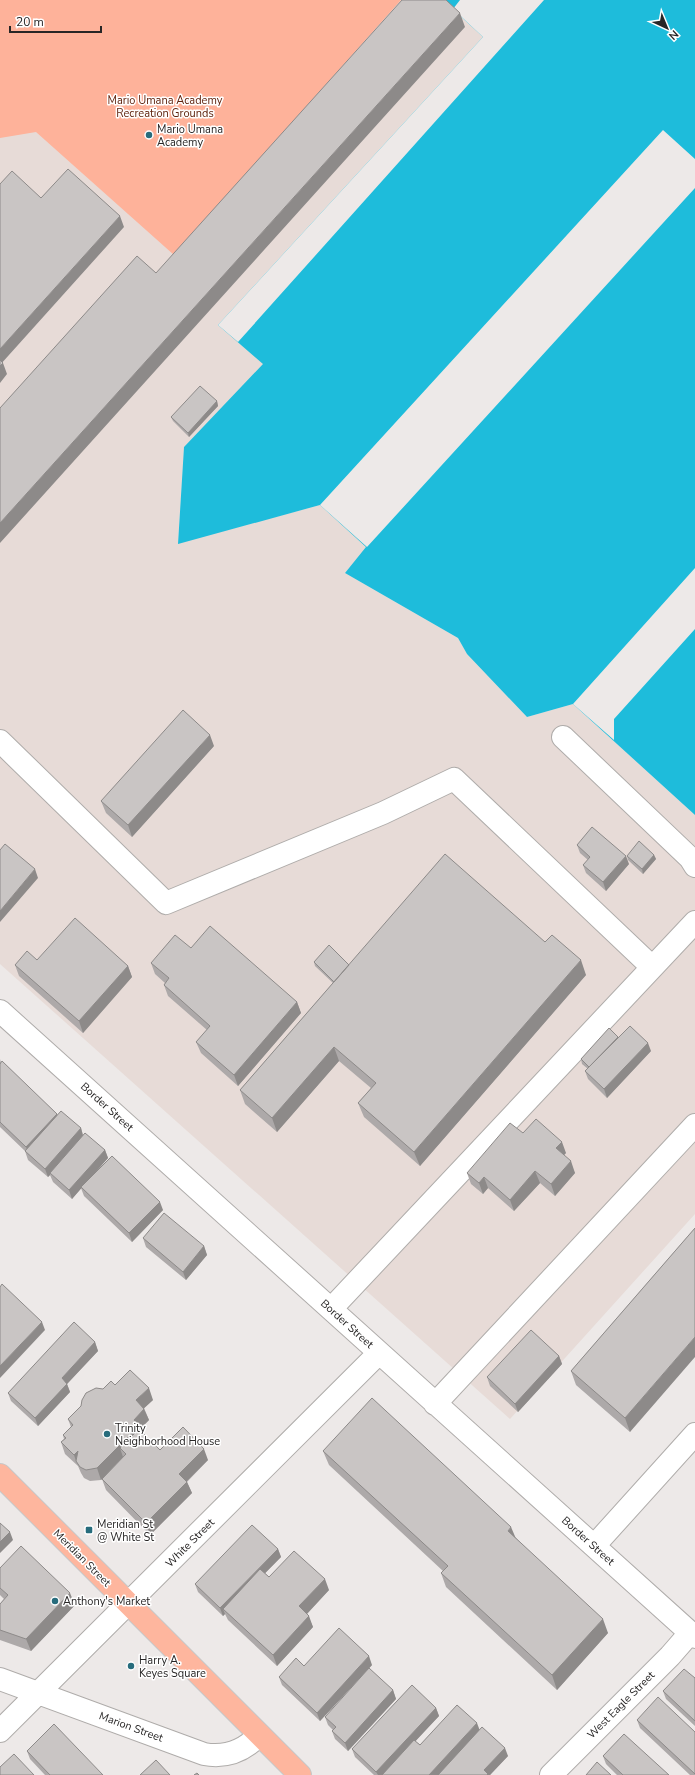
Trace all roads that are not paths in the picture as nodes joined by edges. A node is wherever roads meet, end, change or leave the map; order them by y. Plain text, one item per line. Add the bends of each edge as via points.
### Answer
1 (563, 737) dead end
2 (0, 741) edge
3 (695, 866) edge
4 (695, 922) edge
5 (652, 967) junction
6 (0, 1011) edge
7 (695, 1125) edge
8 (331, 1309) junction
9 (379, 1353) junction
10 (435, 1404) junction
11 (695, 1434) edge
12 (0, 1475) edge
13 (594, 1546) junction
14 (128, 1604) junction
15 (693, 1635) edge
16 (0, 1679) edge
17 (39, 1693) junction
18 (0, 1731) edge
19 (259, 1735) junction
20 (300, 1775) edge
21 (551, 1775) edge

1 - 3 street via 690,858
2 - 5 street via 166,903 383,813 454,779
4 - 5 street
5 - 8 street
6 - 8 street, Border Street
7 - 10 street
8 - 9 street, Border Street
9 - 10 street, Border Street
9 - 14 street, White Street
10 - 13 street, Border Street
11 - 13 street
12 - 14 main road, Meridian Street
13 - 15 street, Border Street
14 - 17 street, White Street
14 - 19 main road, Meridian Street
15 - 21 street, West Eagle Street
16 - 17 street, Marion Street
17 - 18 street, White Street
17 - 19 street, Marion Street via 208,1755 230,1754 251,1744
19 - 20 main road, Meridian Street

